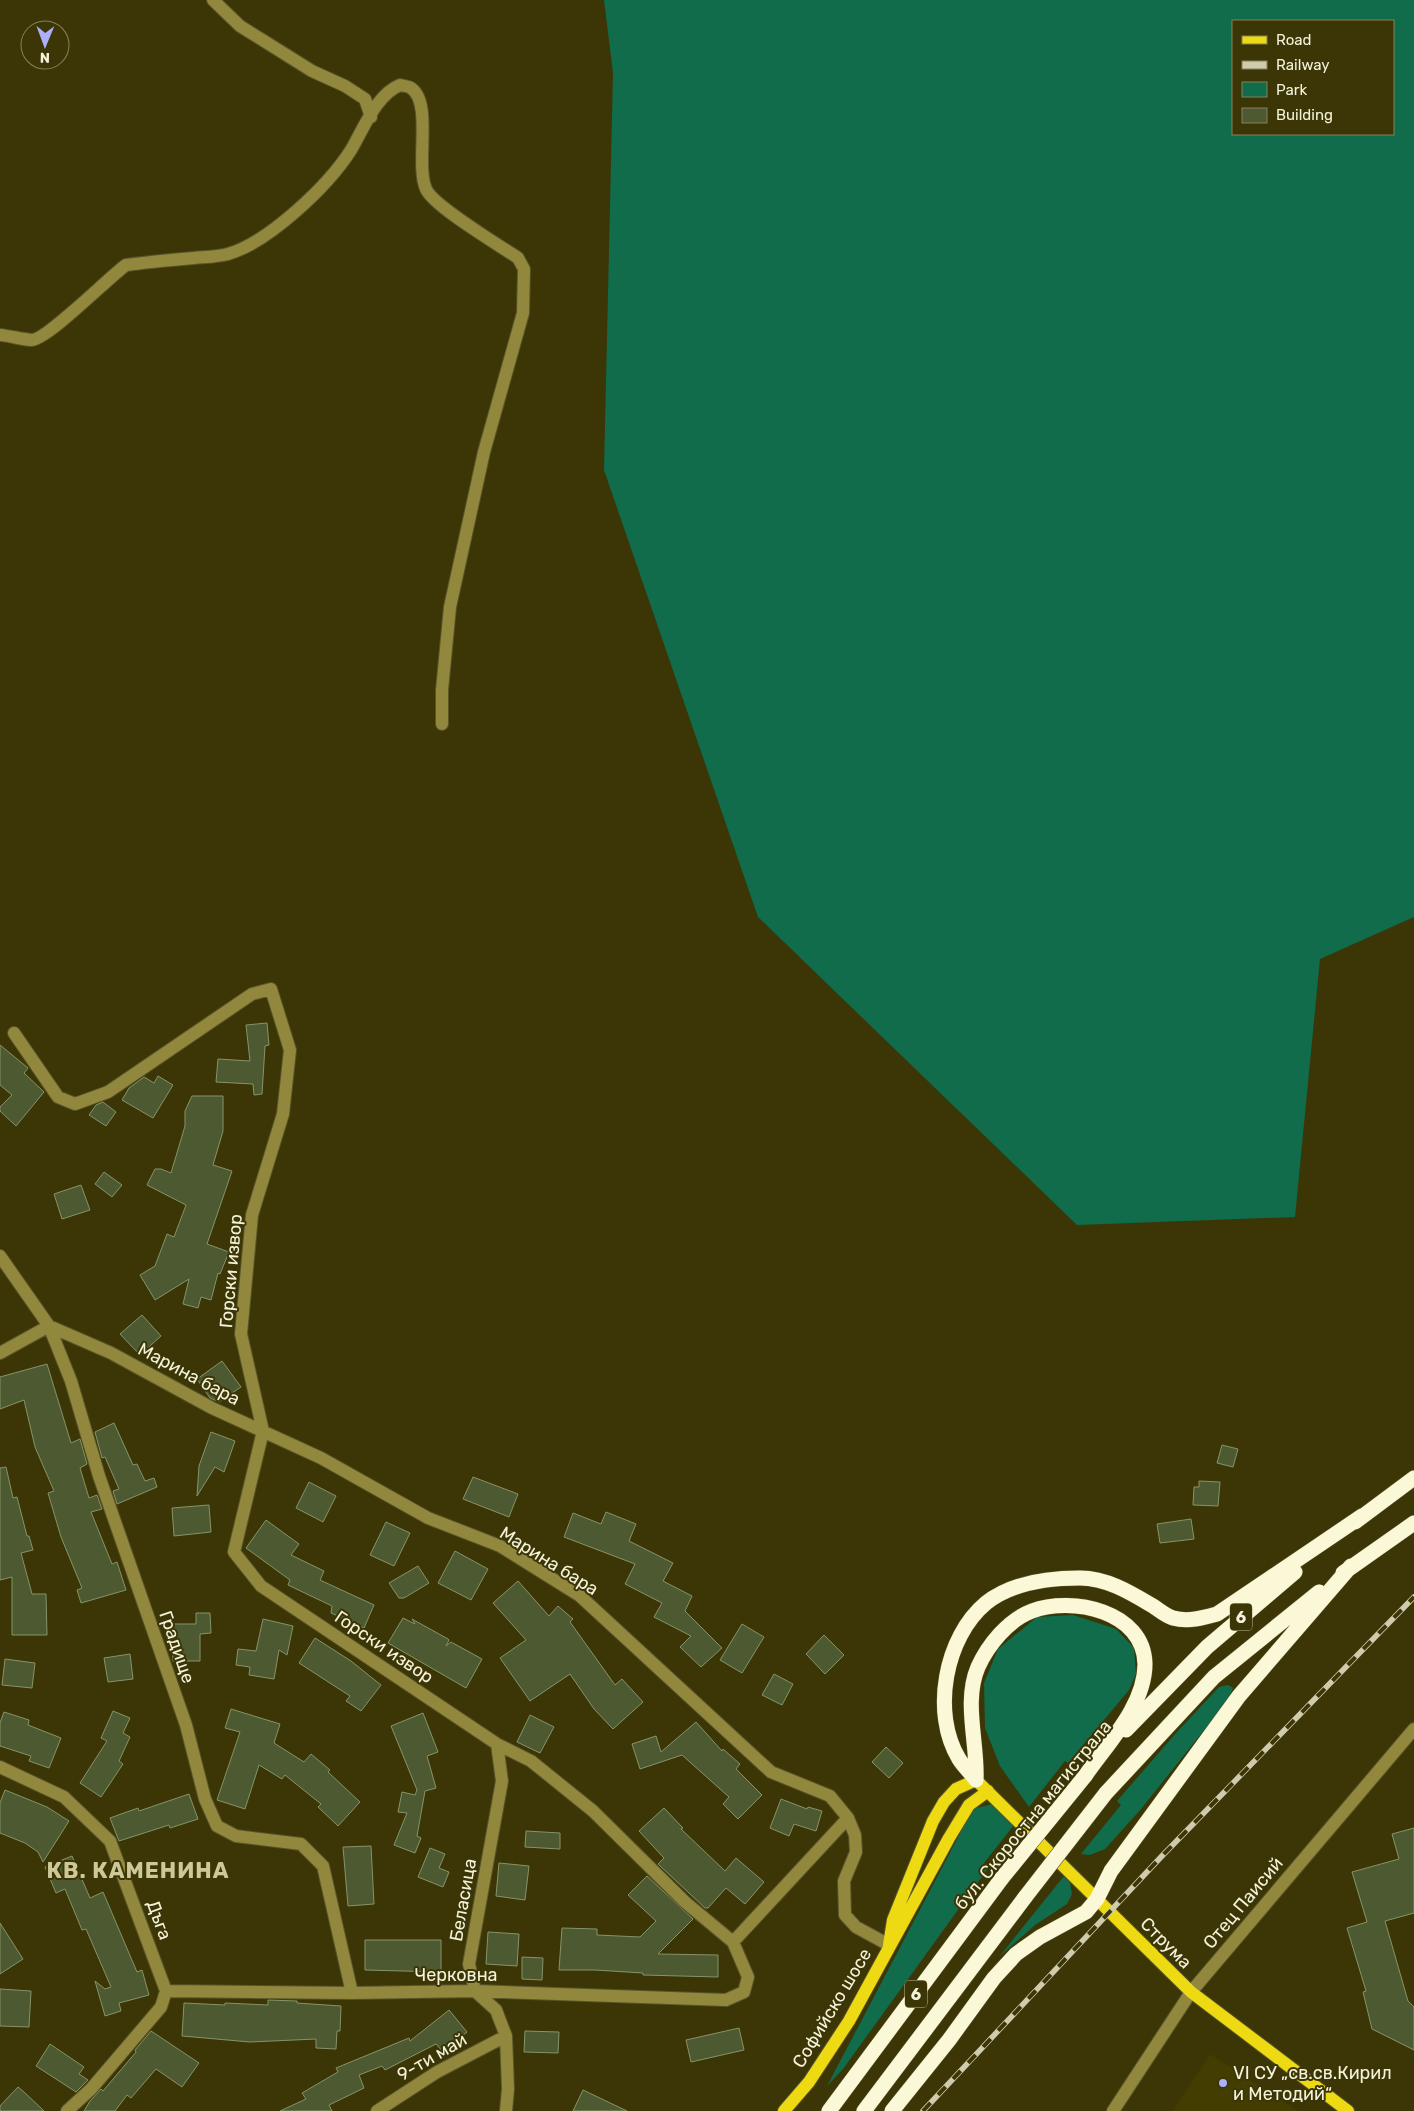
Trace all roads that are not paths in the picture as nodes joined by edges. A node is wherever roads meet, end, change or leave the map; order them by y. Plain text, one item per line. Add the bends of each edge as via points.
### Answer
1 (213, 0) edge
2 (371, 117) junction
3 (0, 335) edge
4 (442, 724) dead end
5 (14, 1033) dead end
6 (0, 1256) edge
7 (49, 1326) junction
8 (0, 1353) edge
9 (262, 1431) junction
10 (1414, 1478) edge
11 (1362, 1516) junction
12 (1414, 1523) edge
13 (1351, 1566) junction
14 (1414, 1729) edge
15 (497, 1744) junction
16 (0, 1767) edge
17 (1085, 1776) junction
18 (976, 1780) junction
19 (988, 1791) junction
20 (848, 1818) junction
21 (1097, 1899) junction
22 (733, 1942) junction
23 (889, 1945) junction
24 (166, 1991) junction
25 (475, 1991) junction
26 (744, 1992) joint
27 (1191, 1992) junction
28 (352, 1993) junction
29 (506, 2036) junction
30 (67, 2111) edge
31 (377, 2111) edge
32 (506, 2111) edge
33 (784, 2111) edge
34 (829, 2111) edge
35 (864, 2111) edge
36 (892, 2111) edge
37 (1113, 2111) edge
38 (1348, 2111) edge

1 - 2 street via 240,26 312,71 365,99
2 - 3 street via 343,162 299,211 243,248 227,254 126,265 51,331 31,340
2 - 4 street via 376,104 392,88 400,85 411,88 420,98 421,173 430,198 518,258 524,269 523,313 484,452 450,606
5 - 9 street, Горски извор via 58,1097 75,1104 108,1092 252,994 271,989 290,1050 283,1114 252,1215 241,1334
6 - 7 street, Градище
7 - 8 street
7 - 9 street, Марина бара via 111,1352 212,1408
7 - 28 street, Градище via 72,1381 99,1476 186,1725 205,1800 217,1826 236,1836 301,1844 323,1866
9 - 15 street, Горски извор via 234,1552 261,1586
9 - 20 street, Марина бара via 321,1458 428,1518 500,1546 580,1596 771,1772 830,1796
10 - 11 highway, бул. Скоростна магистрала / 6
11 - 17 highway, бул. Скоростна магистрала / 6 via 1207,1647
11 - 18 highway via 1217,1614 1195,1620 1172,1618 1130,1592 1082,1578 1028,1584 987,1603 962,1630 949,1665 945,1698 952,1743 959,1760
12 - 13 highway, 6
13 - 21 highway via 1239,1696 1110,1871
13 - 35 highway, 6, bridge via 1214,1677 1106,1793
14 - 27 street, Отец Паисий
15 - 22 street, Горски извор via 531,1761 593,1811 684,1902
15 - 25 street, Беласица via 502,1781 469,1964
16 - 24 street, Дъга via 64,1797 110,1841
17 - 18 highway via 1127,1717 1137,1698 1145,1664 1141,1646 1121,1621 1106,1612 1072,1605 1031,1611 1015,1620 986,1652 973,1688
17 - 34 highway, бул. Скоростна магистрала / 6, bridge via 1002,1878
18 - 19 main road, Струма
18 - 23 main road, Софийско шосе via 956,1789 933,1821 893,1920
19 - 21 main road, Струма
19 - 23 main road, Софийско шосе via 969,1805
20 - 22 street
20 - 23 street, Марина бара via 855,1834 856,1852 852,1868 844,1880 845,1915 856,1928
21 - 27 main road, Струма
21 - 36 highway via 1086,1912 1016,1954
22 - 26 street, Горски извор via 748,1977
23 - 33 main road, Софийско шосе via 849,2021
24 - 28 street, Черковна
24 - 30 street via 161,2007 91,2089
25 - 26 street, Черковна via 703,2000 726,2000
25 - 28 street, Черковна
25 - 29 street via 496,2010
27 - 37 street, Отец Паисий
27 - 38 main road, Струма
29 - 31 street, 9-ти май via 437,2072
29 - 32 street

